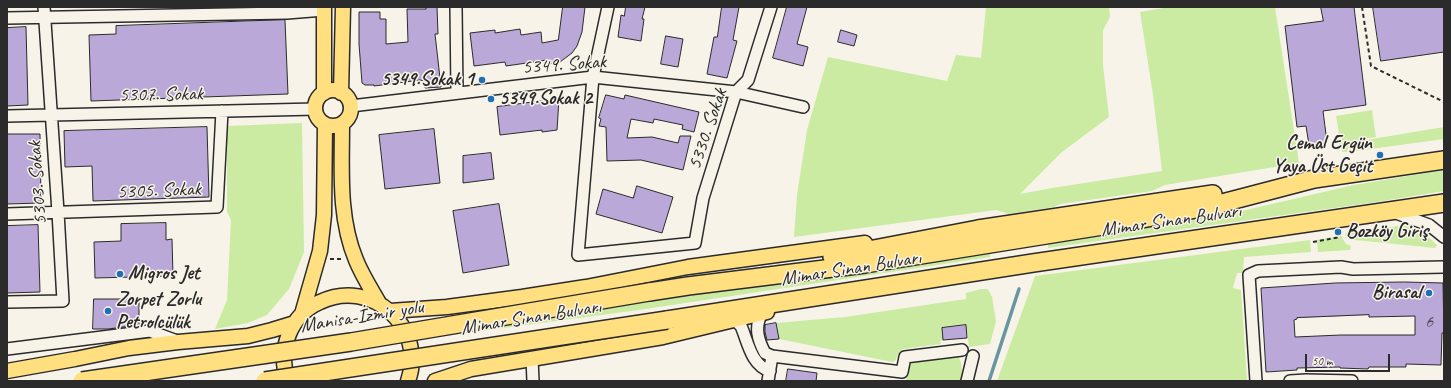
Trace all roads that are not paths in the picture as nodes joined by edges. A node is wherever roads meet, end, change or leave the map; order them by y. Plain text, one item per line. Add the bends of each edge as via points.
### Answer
1 (343, 7) edge
2 (456, 7) edge
3 (608, 7) edge
4 (771, 7) edge
5 (324, 9) edge
6 (287, 10) edge
7 (44, 13) edge
8 (7, 18) edge
9 (593, 77) junction
10 (736, 92) junction
11 (324, 93) junction
12 (341, 93) junction
13 (457, 93) junction
14 (351, 106) junction
15 (803, 107) dead end
16 (316, 109) junction
17 (222, 111) junction
18 (7, 116) edge
19 (52, 116) junction
20 (325, 124) junction
21 (342, 124) junction
22 (1444, 160) edge
23 (1314, 180) junction
24 (1444, 203) edge
25 (1391, 211) junction
26 (58, 212) junction
27 (7, 214) edge
28 (978, 229) junction
29 (1444, 237) edge
30 (1443, 268) edge
31 (688, 286) junction
32 (873, 288) junction
33 (649, 292) joint
34 (7, 302) edge
35 (385, 307) junction
36 (762, 313) junction
37 (299, 318) junction
38 (733, 320) junction
39 (178, 342) junction
40 (7, 349) edge
41 (962, 350) dead end
42 (772, 356) junction
43 (973, 356) dead end
44 (532, 358) junction
45 (7, 371) edge
46 (769, 376) edge
47 (82, 381) edge
48 (264, 381) edge
49 (288, 381) edge
50 (408, 381) edge
51 (435, 381) edge
52 (533, 381) edge
53 (968, 381) edge
54 (1256, 381) edge
55 (1290, 381) edge
56 (1352, 381) edge

1 - 12 main road
2 - 13 street
3 - 9 street
4 - 10 street, 5330. Sokak via 748,80
5 - 6 street
5 - 11 main road
6 - 7 street
7 - 8 street
7 - 19 street, 5303. Sokak
9 - 10 street, 5349. Sokak
9 - 10 street, 5330. Sokak via 578,255 695,243 704,198
9 - 13 street, 5349. Sokak
10 - 15 street, 5349. Sokak
11 - 12 main road
11 - 16 main road via 319,97
12 - 14 main road via 349,100
13 - 14 street, 5349. Sokak
14 - 21 main road via 349,116
16 - 17 street, 5307. Sokak
16 - 20 main road via 320,120
17 - 19 street, 5307. Sokak
17 - 26 street, 5305. Sokak via 217,207
18 - 19 street, 5307. Sokak
19 - 26 street, 5303. Sokak
20 - 21 main road
20 - 37 main road via 324,215 320,251
21 - 35 main road via 341,184 347,236 364,277
22 - 23 highway, Mimar Sinan Bulvarı
23 - 28 highway
23 - 31 highway, Mimar Sinan Bulvarı via 1207,207 1115,224 865,264
24 - 25 highway, Mimar Sinan Bulvarı
25 - 29 street via 1429,225
25 - 32 highway, Mimar Sinan Bulvarı
26 - 27 street, 5305. Sokak
26 - 34 street, 5303. Sokak via 63,301
28 - 31 highway
28 - 35 main road via 688,267 586,287 447,307
30 - 54 street via 1334,267 1258,271 1249,275
31 - 33 highway, Mimar Sinan Bulvarı
32 - 36 main road
32 - 48 highway, Mimar Sinan Bulvarı, bridge
33 - 47 highway, Manisa-İzmir yolu, bridge via 351,342
35 - 37 main road via 367,298 339,296 313,305
35 - 50 main road via 395,315 406,332 412,352
36 - 38 main road
36 - 42 street via 757,332 760,344 766,353
37 - 39 main road via 248,336
37 - 49 main road via 285,344 284,362
38 - 44 main road via 663,337
38 - 46 street via 741,326 753,358
39 - 40 street via 150,331
39 - 45 main road via 129,348
41 - 42 street via 906,357 902,372
42 - 46 street
43 - 53 street
44 - 51 main road via 471,369
44 - 52 street
55 - 56 street

